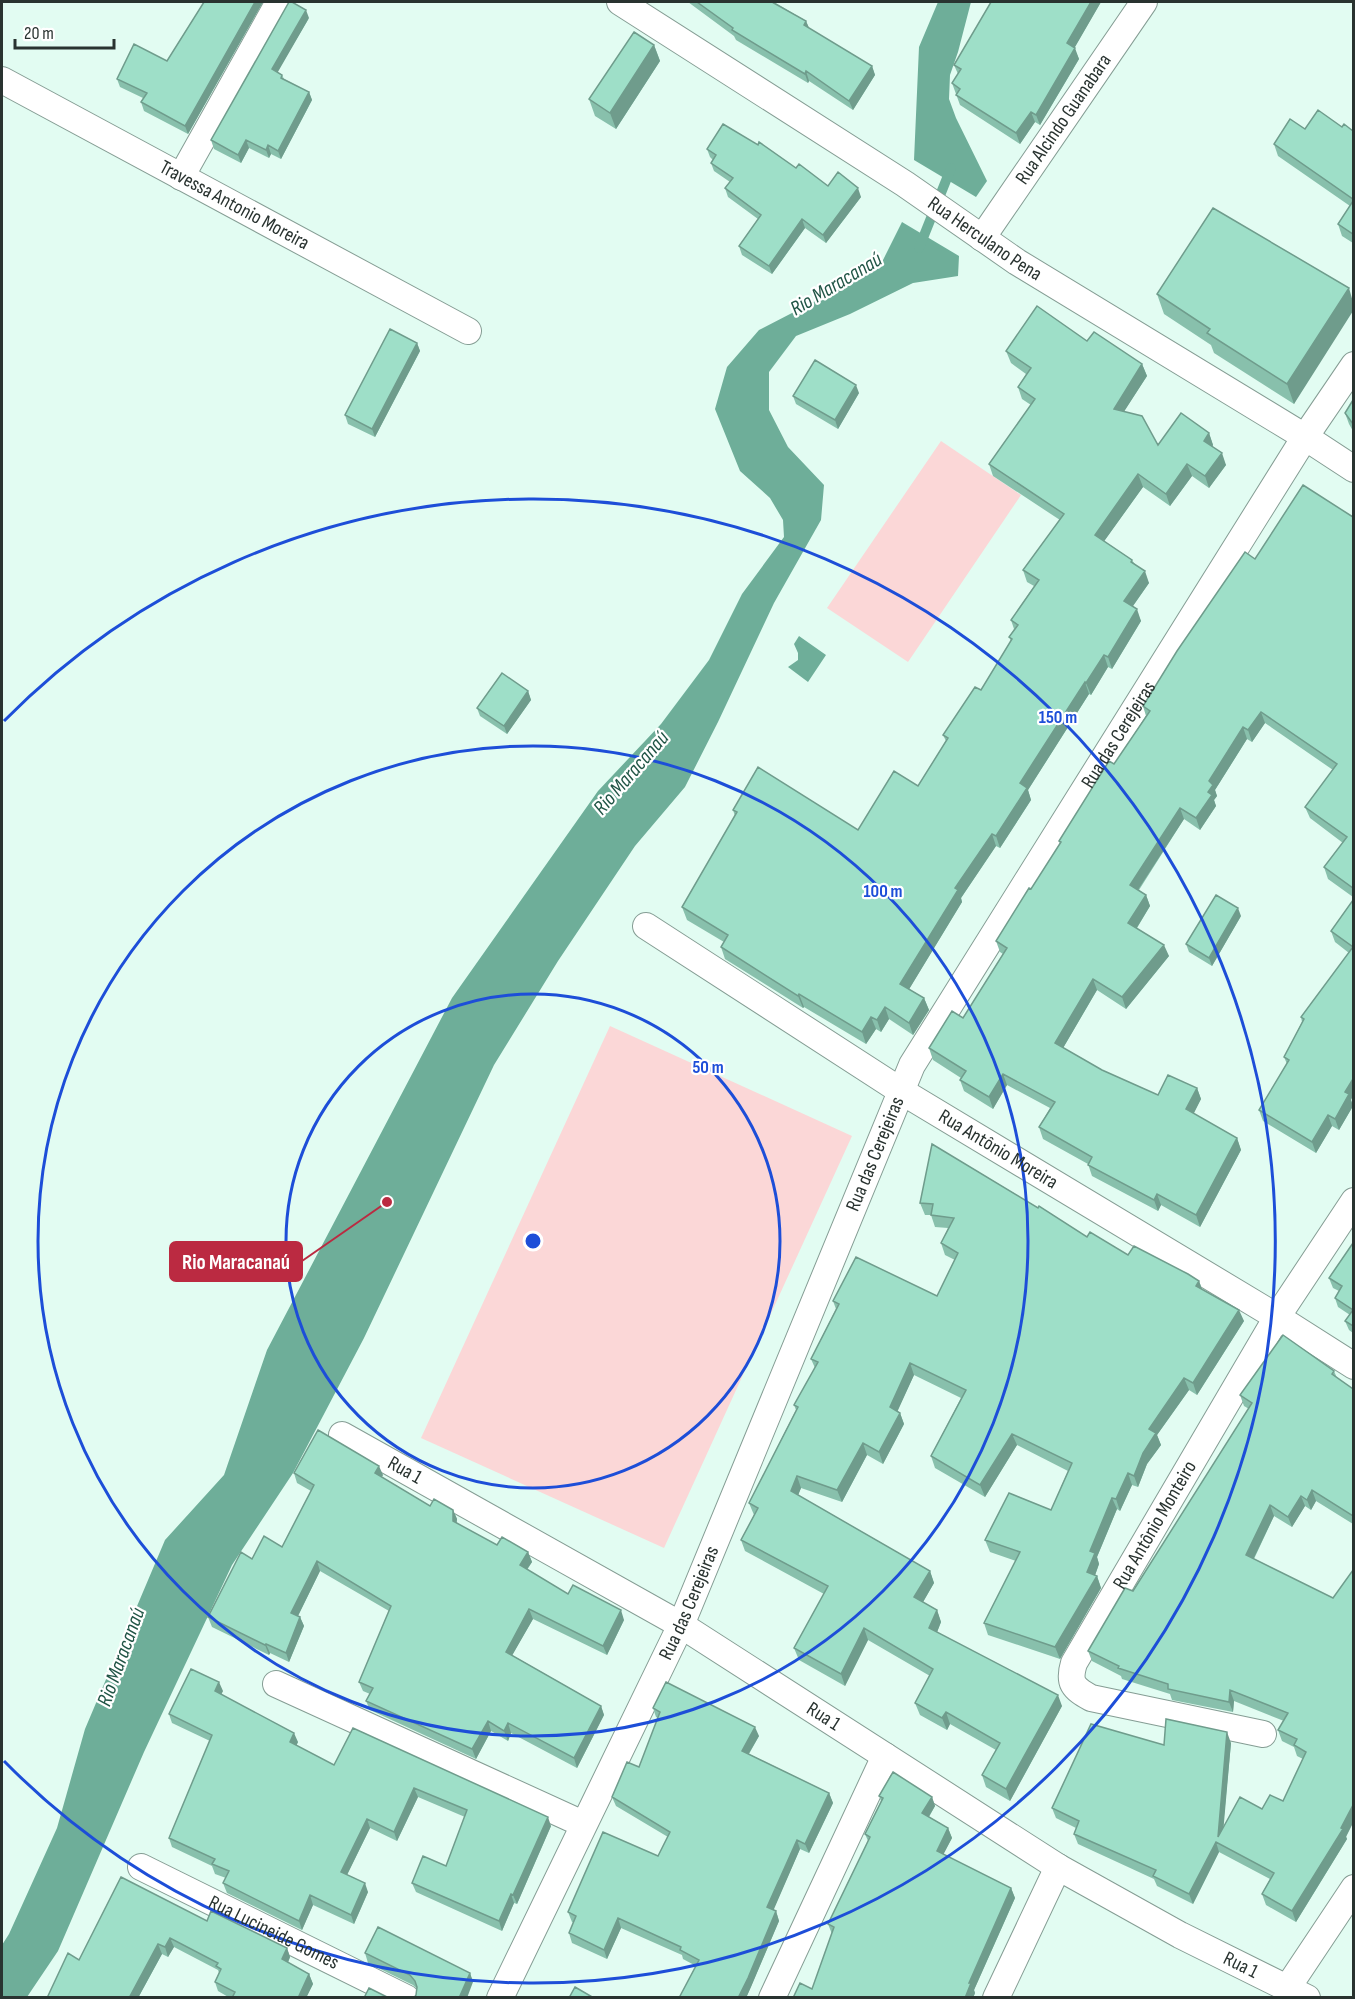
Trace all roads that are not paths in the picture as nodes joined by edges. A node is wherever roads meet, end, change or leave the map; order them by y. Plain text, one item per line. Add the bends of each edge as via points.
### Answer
1 (279, 2) edge
2 (620, 2) edge
3 (1144, 2) edge
4 (2, 80) edge
5 (181, 177) junction
6 (975, 233) junction
7 (468, 331) dead end
8 (1353, 365) edge
9 (1305, 437) junction
10 (1353, 469) edge
11 (646, 926) dead end
12 (901, 1091) junction
13 (1353, 1202) edge
14 (1276, 1317) junction
15 (1353, 1366) edge
16 (342, 1435) dead end
17 (681, 1625) junction
18 (276, 1684) dead end
19 (1263, 1734) dead end
20 (885, 1756) junction
21 (583, 1824) junction
22 (141, 1867) dead end
23 (1058, 1867) junction
24 (1353, 1888) edge
25 (1297, 1992) edge
26 (406, 1998) edge
27 (500, 1998) edge
28 (772, 1998) edge
29 (996, 1998) edge

1 - 5 street
2 - 6 street, Rua Herculano Pena via 905,183
3 - 6 street, Rua Alcindo Guanabara
4 - 5 street, Travessa Antonio Moreira
5 - 7 street, Travessa Antonio Moreira
6 - 9 street, Rua Herculano Pena
8 - 9 street, Rua das Cerejeiras
9 - 10 street, Rua Herculano Pena
9 - 12 street, Rua das Cerejeiras via 927,1040
11 - 12 street, Rua Antônio Moreira
12 - 14 street, Rua Antônio Moreira
12 - 17 street, Rua das Cerejeiras
13 - 14 street, Rua Antônio Monteiro
14 - 15 street, Rua Antônio Moreira
14 - 19 street, Rua Antônio Monteiro via 1071,1673 1077,1690 1091,1698
16 - 17 street, Rua 1
17 - 20 street, Rua 1
17 - 21 street, Rua das Cerejeiras
18 - 21 street
20 - 23 street, Rua 1
20 - 28 street
21 - 27 street, Rua das Cerejeiras
22 - 26 street, Rua Lucineide Gomes
23 - 25 street, Rua 1 via 1180,1935
23 - 29 street
24 - 25 street

